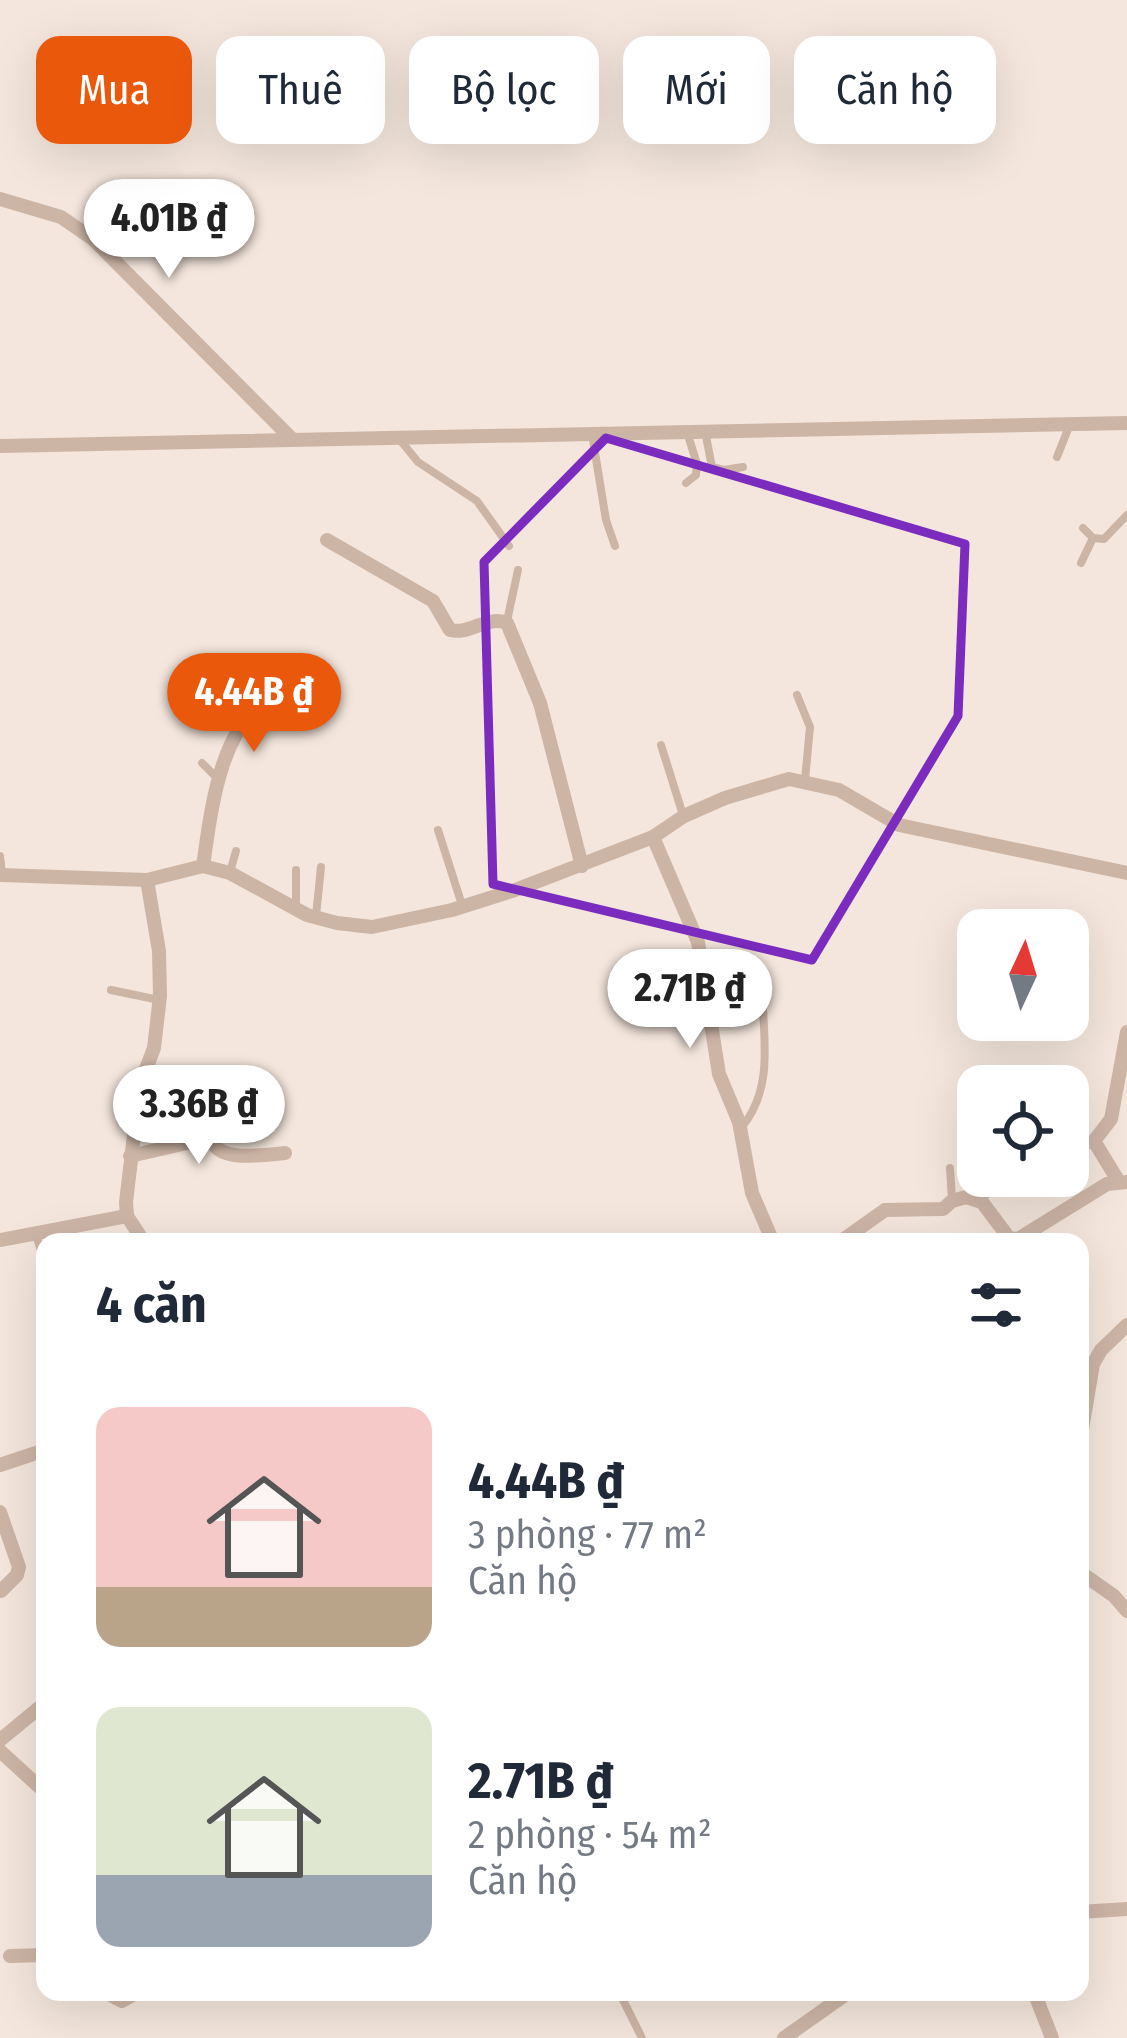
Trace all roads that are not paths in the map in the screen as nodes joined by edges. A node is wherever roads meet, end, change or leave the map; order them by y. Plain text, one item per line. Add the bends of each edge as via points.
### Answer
1 (0, 199) edge
2 (1127, 423) edge
3 (1070, 424) junction
4 (705, 431) junction
5 (687, 432) junction
6 (592, 434) junction
7 (292, 439) junction
8 (400, 440) junction
9 (0, 446) edge
10 (1058, 457) dead end
11 (743, 467) dead end
12 (686, 483) dead end
13 (1127, 515) edge
14 (1083, 528) dead end
15 (1093, 538) junction
16 (327, 540) dead end
17 (509, 545) dead end
18 (615, 546) dead end
19 (1081, 563) dead end
20 (518, 570) dead end
21 (507, 623) junction
22 (315, 667) dead end
23 (797, 695) dead end
24 (661, 745) dead end
25 (202, 763) dead end
26 (218, 779) junction
27 (805, 780) junction
28 (683, 817) junction
29 (438, 830) dead end
30 (653, 837) junction
31 (236, 851) dead end
32 (0, 856) edge
33 (203, 866) junction
34 (582, 866) junction
35 (321, 867) dead end
36 (296, 870) dead end
37 (230, 873) junction
38 (1126, 873) edge
39 (1, 875) edge
40 (147, 880) junction
41 (462, 907) junction
42 (296, 909) junction
43 (316, 918) junction
44 (762, 988) dead end
45 (111, 990) dead end
46 (159, 1000) junction
47 (1127, 1032) edge
48 (200, 1077) dead end
49 (740, 1129) junction
50 (209, 1138) junction
51 (1089, 1144) edge
52 (1094, 1144) junction
53 (285, 1153) dead end
54 (130, 1156) junction
55 (950, 1168) dead end
56 (1123, 1182) edge
57 (982, 1197) edge
58 (976, 1200) junction
59 (952, 1201) junction
60 (127, 1216) junction
61 (35, 1233) junction
62 (137, 1233) edge
63 (768, 1233) edge
64 (853, 1233) edge
65 (1005, 1233) edge
66 (1029, 1233) edge
67 (36, 1236) edge
68 (0, 1240) edge
69 (1127, 1325) edge
70 (1089, 1388) edge
71 (36, 1453) edge
72 (0, 1465) edge
73 (0, 1512) edge
74 (1089, 1577) edge
75 (1, 1591) edge
76 (1120, 1593) edge
77 (1127, 1611) edge
78 (36, 1713) edge
79 (0, 1740) edge
80 (0, 1751) edge
81 (36, 1784) edge
82 (1127, 1909) edge
83 (1089, 1911) edge
84 (36, 1955) edge
85 (10, 1956) dead end
86 (624, 2001) edge
87 (836, 2001) edge
88 (1038, 2001) edge
89 (642, 2038) edge
90 (784, 2038) edge
91 (1052, 2038) edge

1 - 7 street via 61,217 93,239
2 - 3 street
3 - 4 street
3 - 10 lane
4 - 5 street
4 - 11 lane via 712,466
5 - 6 street
5 - 12 lane via 697,471
6 - 8 street
6 - 18 lane
7 - 8 street
7 - 9 street
8 - 17 lane via 418,462 477,501
13 - 15 lane via 1112,534
14 - 15 lane
15 - 19 lane
16 - 21 street via 433,601 454,632
20 - 21 lane
21 - 34 street via 540,703
22 - 26 street via 299,692 271,697 237,732
23 - 27 lane via 810,727
24 - 28 lane
25 - 26 lane
26 - 33 street
27 - 28 street via 774,781
27 - 38 street via 899,825
28 - 30 street
29 - 41 lane
30 - 34 street
30 - 49 street via 698,942 719,1074
31 - 37 lane
32 - 39 lane
33 - 37 street
33 - 40 street
34 - 41 street
35 - 43 lane
36 - 42 lane
37 - 42 street
39 - 40 street
40 - 46 street
41 - 43 street via 372,927
42 - 43 street
44 - 49 lane via 765,1074
45 - 46 lane
46 - 54 street
47 - 52 street via 1111,1119
48 - 50 street
49 - 63 street
50 - 53 street via 235,1158
50 - 54 street
51 - 52 lane
52 - 56 street
54 - 60 street
55 - 59 lane
56 - 66 street
57 - 58 lane
58 - 59 street
58 - 65 street
59 - 64 street via 943,1209 885,1210
60 - 61 street
60 - 62 street
61 - 67 lane
61 - 68 street
69 - 70 street via 1101,1350
71 - 72 street
73 - 75 street via 19,1567
74 - 76 street
76 - 77 street
78 - 79 street
80 - 81 street
82 - 83 street
84 - 85 street
86 - 89 lane
87 - 90 street
88 - 91 street

